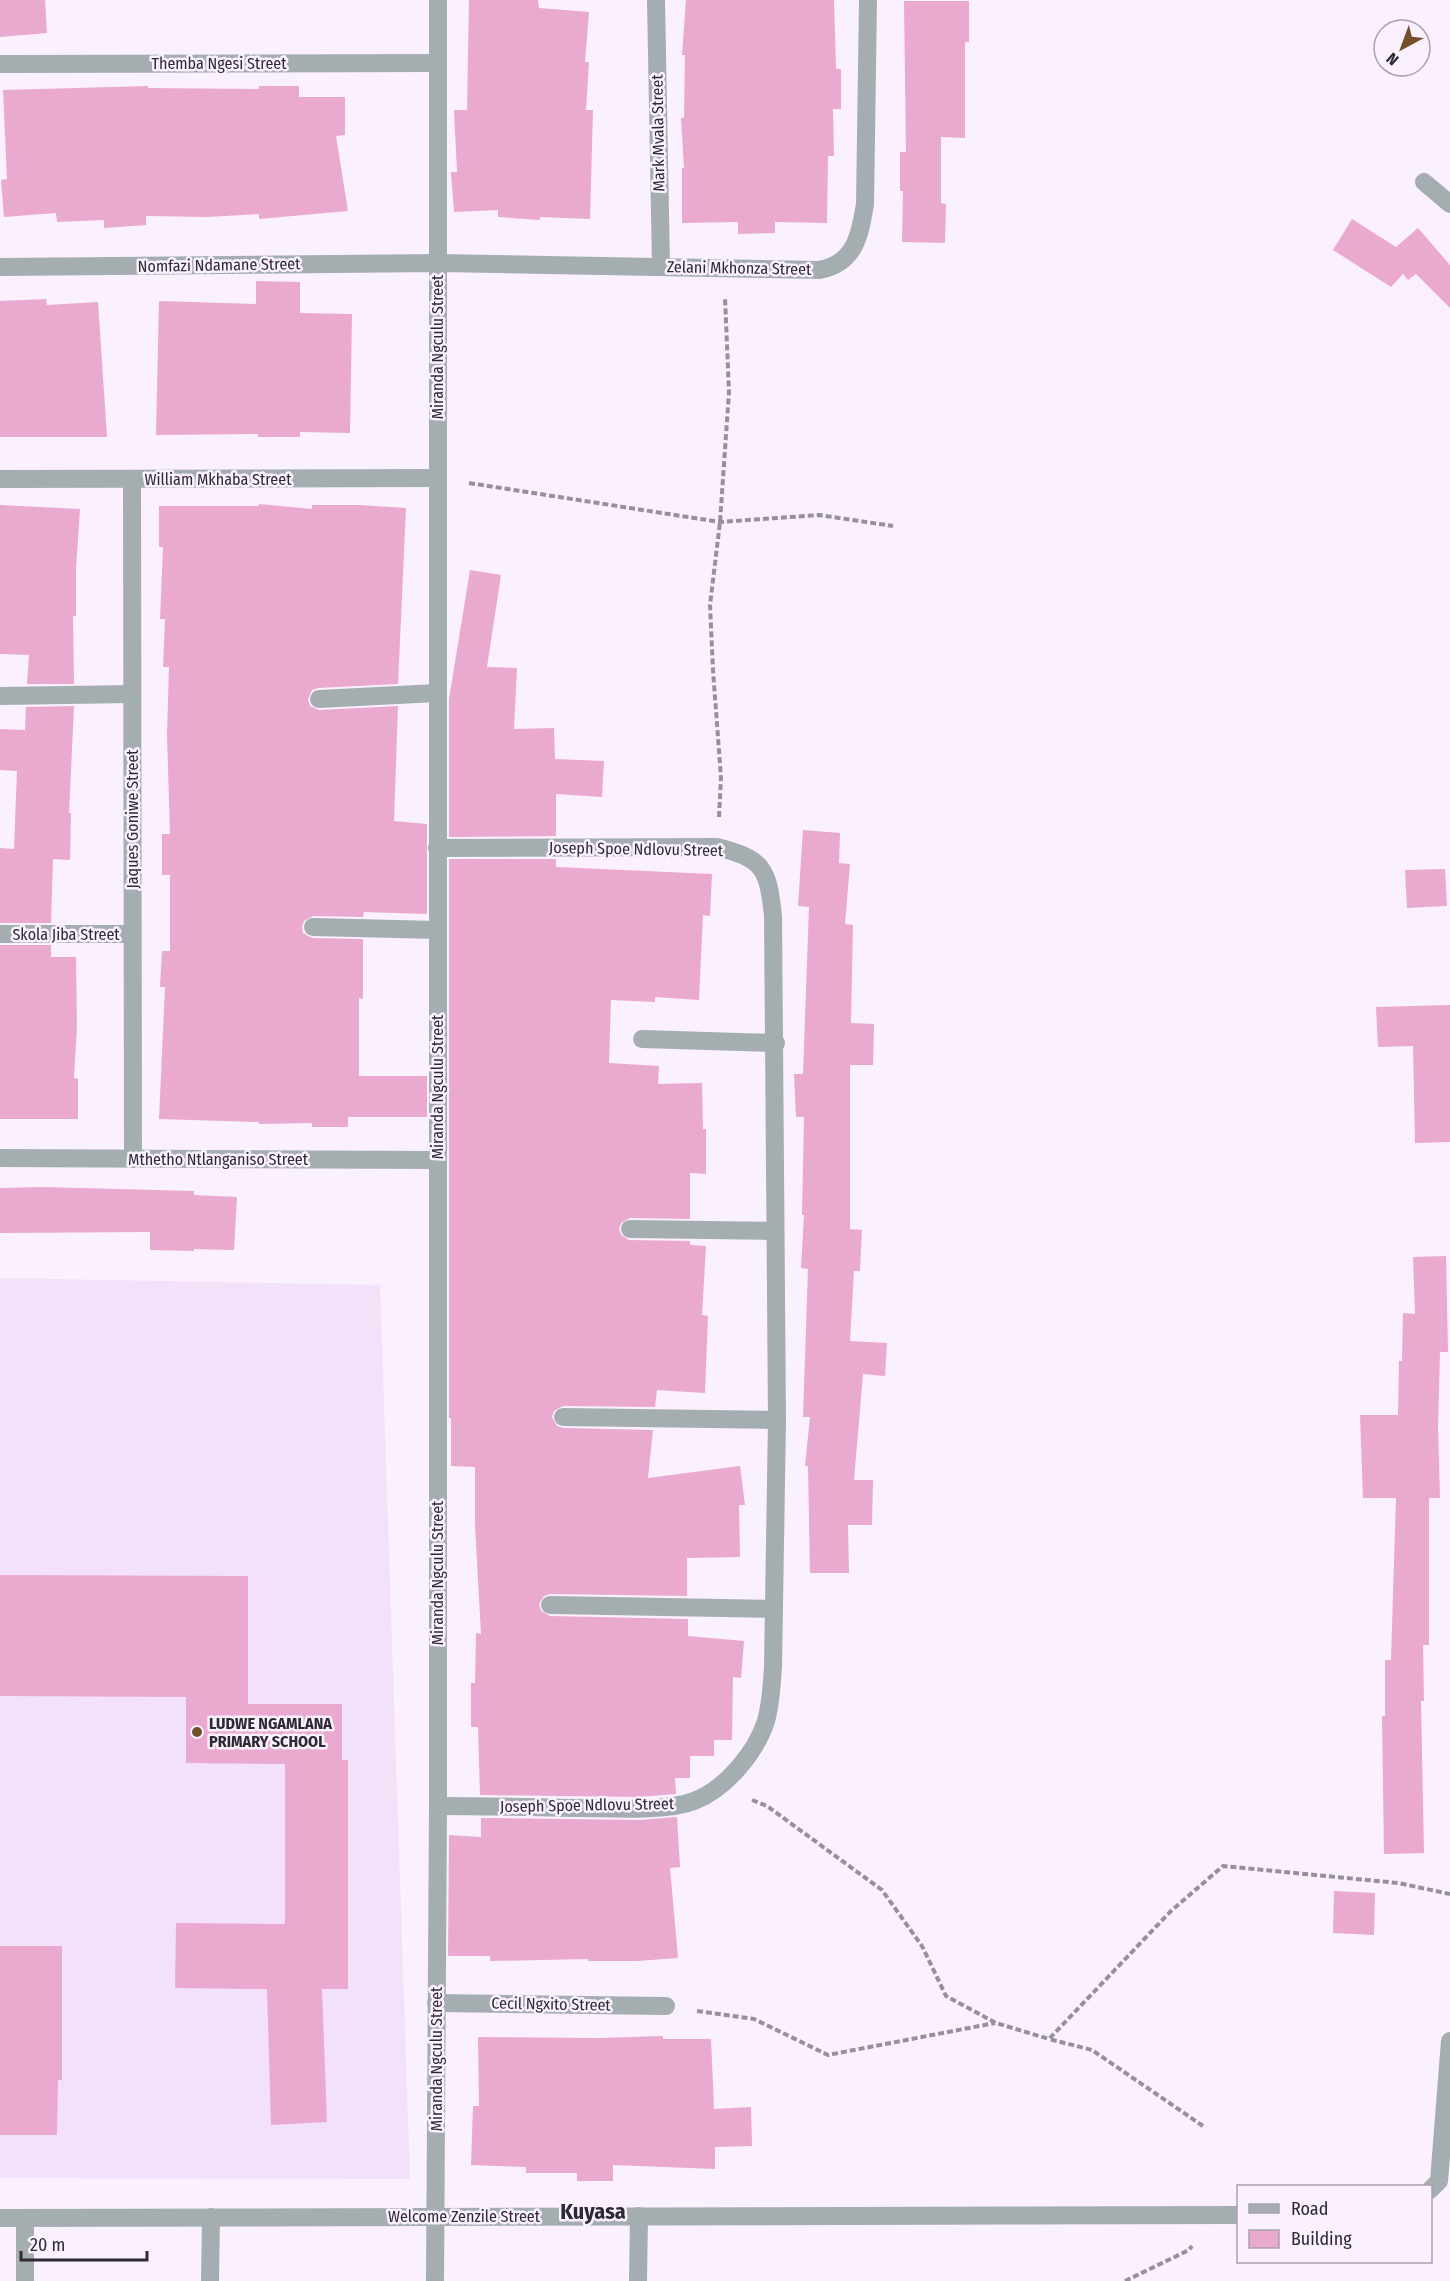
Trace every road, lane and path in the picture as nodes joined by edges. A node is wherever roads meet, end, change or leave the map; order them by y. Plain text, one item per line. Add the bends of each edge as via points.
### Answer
1 (438, 0) edge
2 (656, 0) edge
3 (868, 0) edge
4 (438, 63) junction
5 (0, 64) edge
6 (1424, 182) dead end
7 (1450, 204) edge
8 (438, 263) junction
9 (661, 266) junction
10 (0, 267) edge
11 (723, 267) junction
12 (437, 478) junction
13 (0, 479) edge
14 (132, 480) junction
15 (720, 522) junction
16 (893, 526) dead end
17 (437, 693) junction
18 (132, 694) junction
19 (0, 696) edge
20 (319, 699) dead end
21 (717, 847) junction
22 (437, 848) junction
23 (313, 927) dead end
24 (437, 930) junction
25 (0, 934) edge
26 (132, 934) junction
27 (642, 1039) dead end
28 (776, 1043) junction
29 (0, 1158) edge
30 (133, 1159) junction
31 (436, 1160) junction
32 (630, 1229) dead end
33 (775, 1231) junction
34 (563, 1417) dead end
35 (777, 1420) junction
36 (550, 1605) dead end
37 (774, 1609) junction
38 (718, 1788) junction
39 (438, 1806) junction
40 (1450, 1894) edge
41 (436, 2003) junction
42 (666, 2006) joint
43 (996, 2023) junction
44 (1049, 2039) junction
45 (1450, 2041) edge
46 (1203, 2126) dead end
47 (1432, 2189) edge
48 (1217, 2215) junction
49 (1237, 2215) edge
50 (435, 2216) junction
51 (639, 2216) junction
52 (211, 2217) junction
53 (0, 2218) edge
54 (25, 2218) junction
55 (25, 2281) edge
56 (210, 2281) edge
57 (435, 2281) edge
58 (638, 2281) edge
59 (1125, 2281) edge

1 - 4 street, Miranda Ngculu Street
2 - 9 street, Mark Mvala Street
3 - 11 street, Zelani Mkhonza Street via 865,204 855,246 844,260 825,269
4 - 5 street, Themba Ngesi Street
4 - 8 street, Miranda Ngculu Street
6 - 7 street
8 - 9 street, Zelani Mkhonza Street
8 - 10 street, Nomfazi Ndamane Street
8 - 12 street, Miranda Ngculu Street
9 - 11 street, Zelani Mkhonza Street
11 - 15 path via 729,392
12 - 14 street, William Mkhaba Street
12 - 15 path
12 - 17 street, Miranda Ngculu Street
13 - 14 street, William Mkhaba Street
14 - 18 street, Jaques Goniwe Street
15 - 16 path via 819,515
15 - 21 path via 710,605 722,778
17 - 20 street
17 - 22 street, Miranda Ngculu Street
18 - 19 street
18 - 26 street, Jaques Goniwe Street
21 - 22 street, Joseph Spoe Ndlovu Street
21 - 28 street, Joseph Spoe Ndlovu Street via 748,856 765,875 769,886
22 - 24 street, Miranda Ngculu Street
23 - 24 street
24 - 31 street, Miranda Ngculu Street
25 - 26 street, Skola Jiba Street
26 - 30 street, Jaques Goniwe Street
27 - 28 street
28 - 33 street, Joseph Spoe Ndlovu Street
29 - 30 street, Mthetho Ntlanganiso Street
30 - 31 street, Mthetho Ntlanganiso Street
31 - 39 street, Miranda Ngculu Street
32 - 33 street
33 - 35 street, Joseph Spoe Ndlovu Street
34 - 35 street
35 - 37 street, Joseph Spoe Ndlovu Street
36 - 37 street
37 - 38 street, Joseph Spoe Ndlovu Street via 773,1666 766,1721 746,1758
38 - 39 street, Joseph Spoe Ndlovu Street via 694,1801 670,1806
38 - 43 path via 767,1806 882,1890 922,1946 946,1996
39 - 41 street, Miranda Ngculu Street
40 - 44 path via 1398,1883 1223,1866 1171,1911
41 - 42 street, Cecil Ngxito Street
41 - 50 street, Miranda Ngculu Street
42 - 43 path via 754,2019 828,2055
43 - 44 path
44 - 46 path via 1092,2050
45 - 47 street via 1439,2181
48 - 49 street, Welcome Zenzile Street
48 - 51 street, Welcome Zenzile Street
48 - 59 path via 1189,2250
50 - 51 street, Welcome Zenzile Street
50 - 52 street, Welcome Zenzile Street
50 - 57 street, Miranda Ngculu Street
51 - 58 street
52 - 54 street, Welcome Zenzile Street
52 - 56 street
53 - 54 street, Welcome Zenzile Street
54 - 55 street

